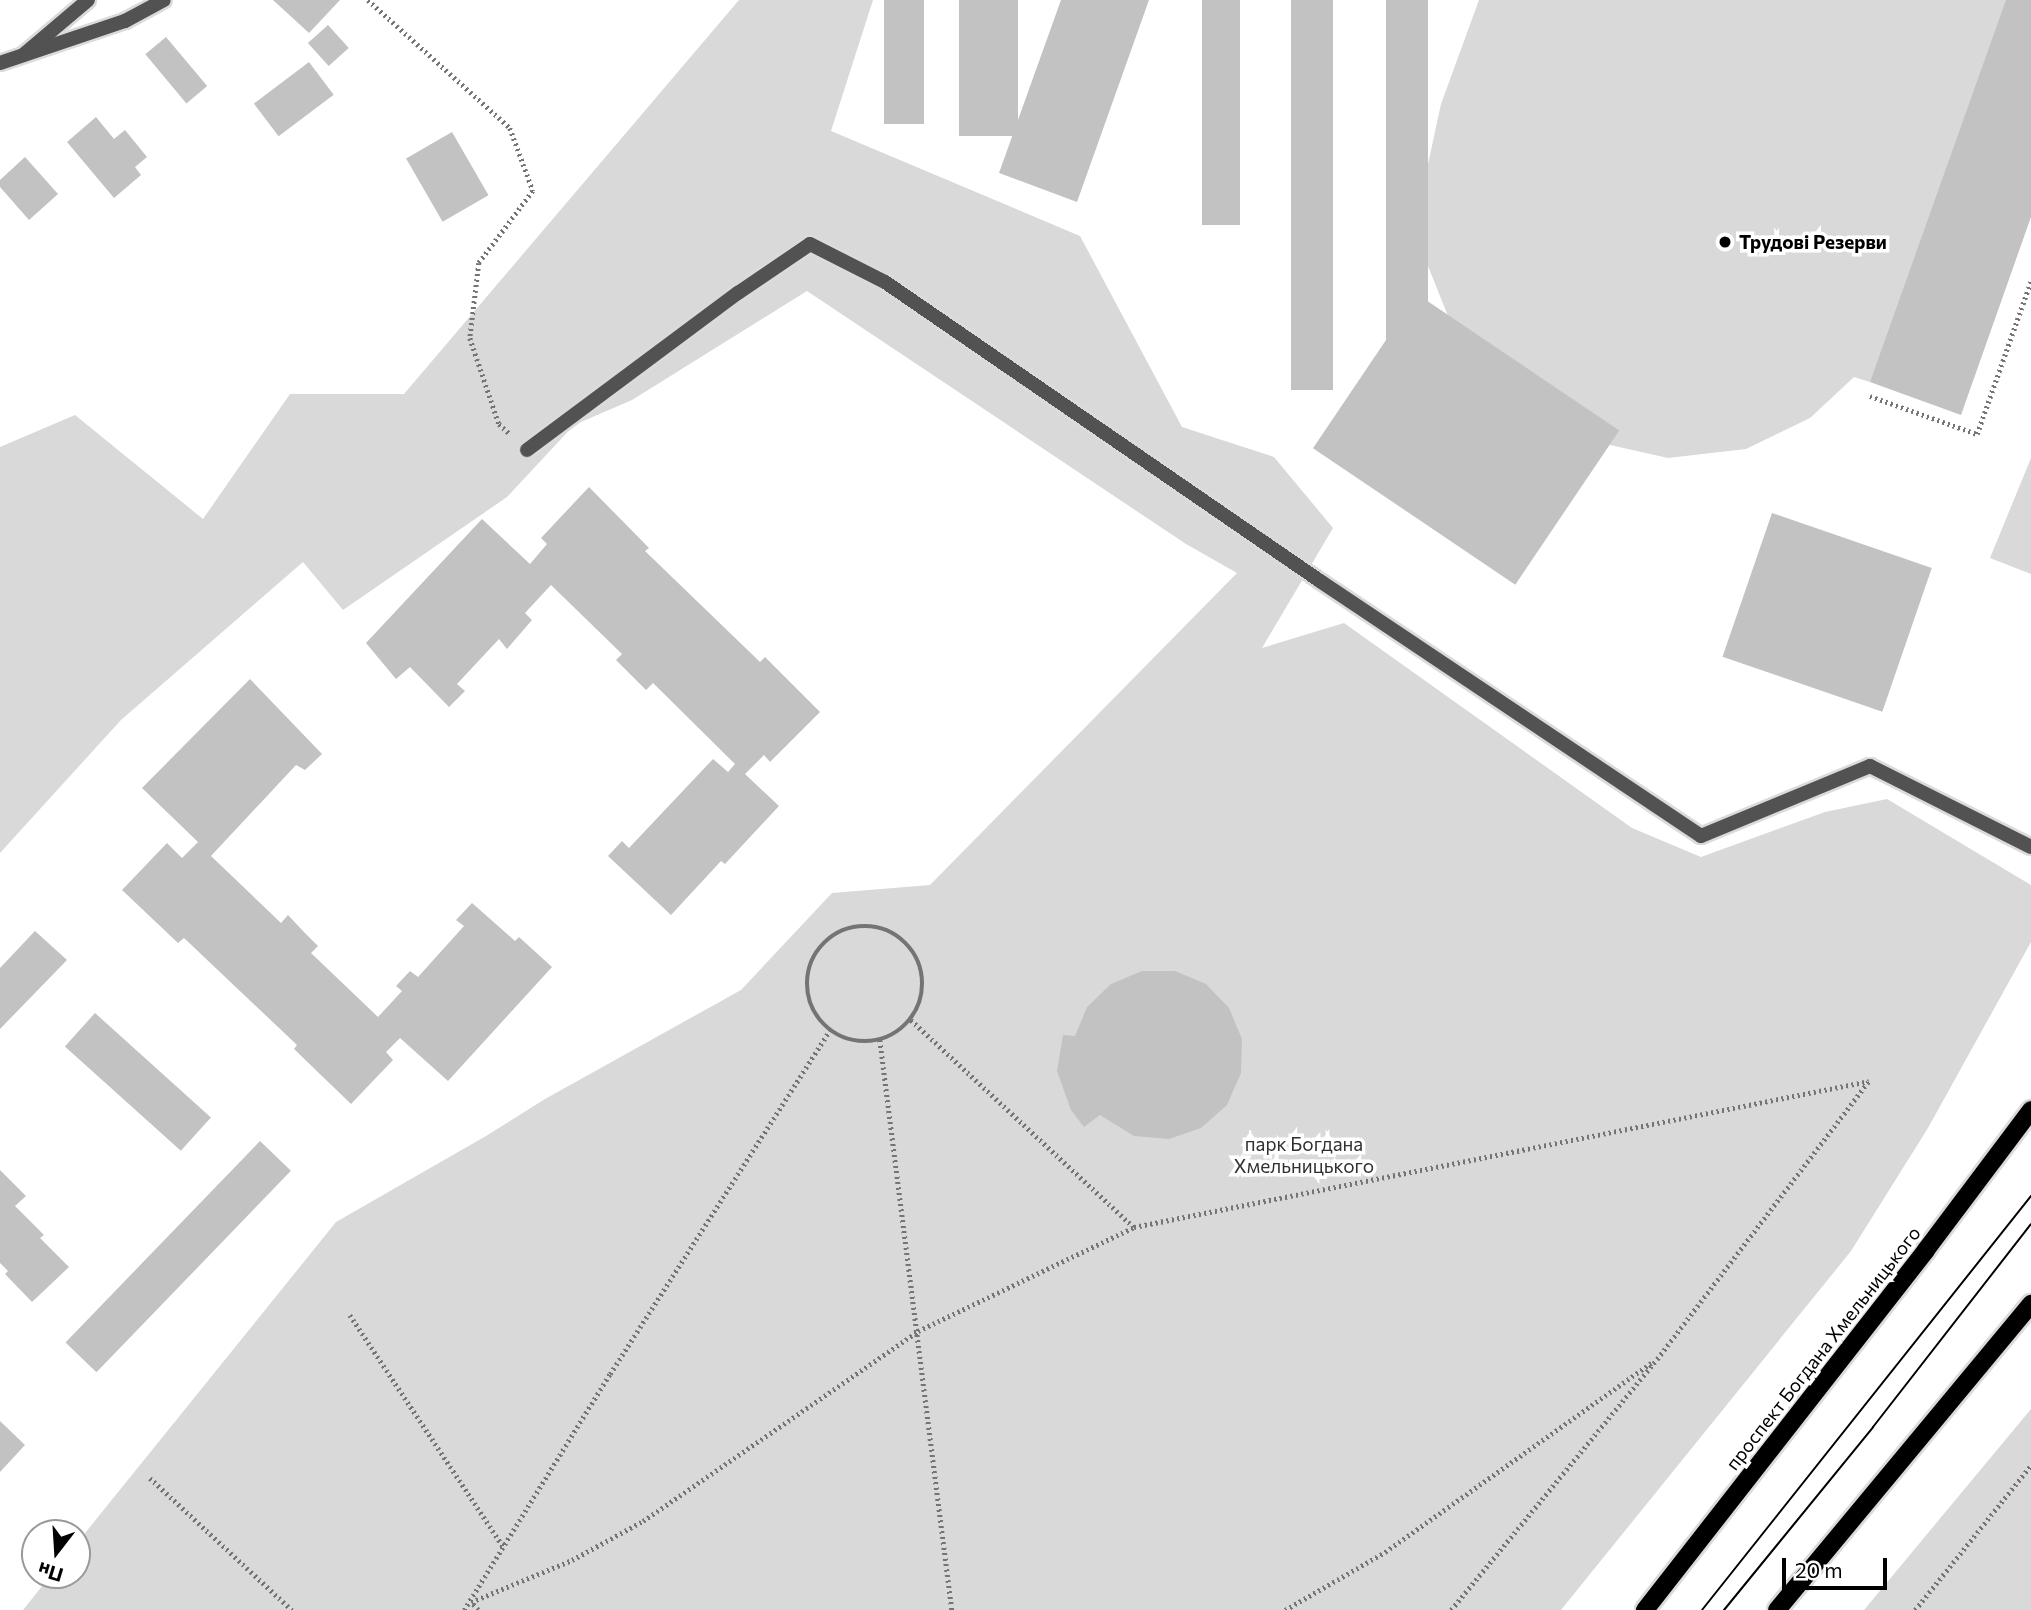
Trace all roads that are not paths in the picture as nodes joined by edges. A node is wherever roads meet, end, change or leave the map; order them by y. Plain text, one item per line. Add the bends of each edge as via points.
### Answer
1 (88, 0) edge
2 (164, 0) edge
3 (22, 55) junction
4 (0, 63) edge
5 (527, 450) dead end
6 (2031, 847) edge
7 (2031, 1110) edge
8 (2031, 1304) edge
9 (1645, 1610) edge
10 (1777, 1610) edge

1 - 3 street
2 - 3 street via 125,21
3 - 4 street
5 - 6 street via 810,244 885,282 1701,836 1870,766
7 - 9 main road, проспект Богдана Хмельницького
8 - 10 main road

